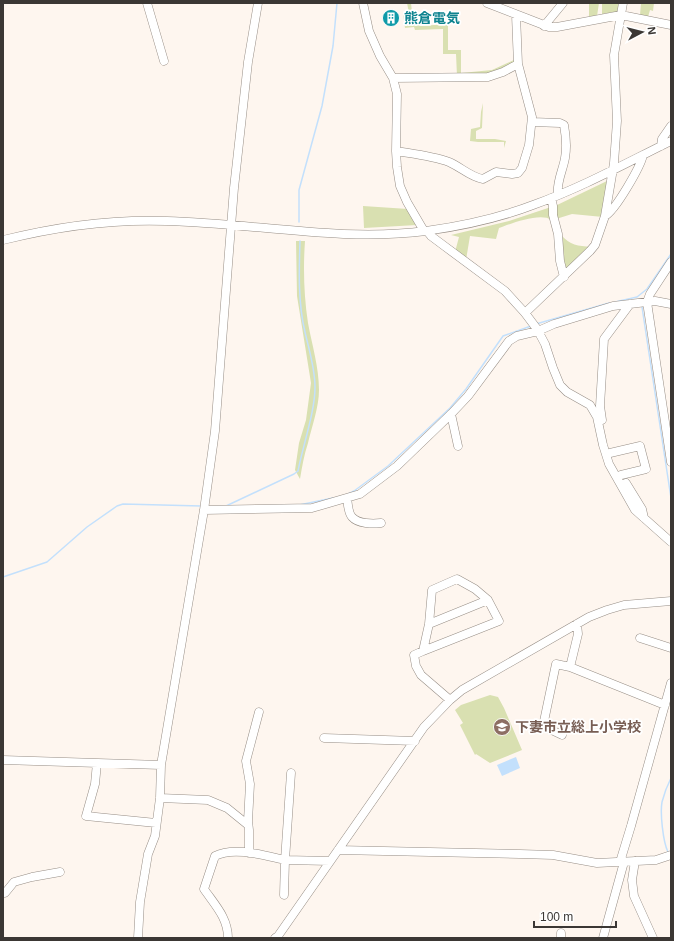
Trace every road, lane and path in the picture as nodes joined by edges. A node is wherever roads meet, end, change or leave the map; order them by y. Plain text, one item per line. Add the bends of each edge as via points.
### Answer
1 (147, 3) edge
2 (258, 3) edge
3 (363, 3) edge
4 (487, 3) edge
5 (563, 3) edge
6 (623, 3) edge
7 (621, 14) junction
8 (516, 15) junction
9 (544, 26) junction
10 (671, 26) edge
11 (164, 61) dead end
12 (518, 64) junction
13 (393, 78) junction
14 (532, 122) junction
15 (671, 126) edge
16 (671, 141) edge
17 (661, 146) junction
18 (396, 151) junction
19 (643, 155) junction
20 (613, 169) junction
21 (554, 197) junction
22 (605, 216) junction
23 (231, 225) junction
24 (426, 231) junction
25 (3, 240) edge
26 (671, 262) edge
27 (564, 276) junction
28 (647, 302) junction
29 (630, 304) junction
30 (671, 304) edge
31 (526, 313) junction
32 (536, 327) junction
33 (451, 414) junction
34 (458, 446) dead end
35 (610, 453) junction
36 (671, 462) edge
37 (621, 475) junction
38 (347, 498) junction
39 (204, 510) junction
40 (644, 518) junction
41 (381, 523) dead end
42 (671, 542) edge
43 (488, 600) junction
44 (671, 601) edge
45 (429, 624) junction
46 (577, 624) junction
47 (640, 638) dead end
48 (671, 648) edge
49 (423, 650) junction
50 (570, 667) junction
51 (671, 683) edge
52 (450, 700) junction
53 (665, 705) junction
54 (260, 712) dead end
55 (562, 735) dead end
56 (324, 738) dead end
57 (415, 741) junction
58 (3, 760) edge
59 (97, 763) junction
60 (161, 765) junction
61 (291, 773) dead end
62 (160, 798) junction
63 (156, 823) junction
64 (248, 825) junction
65 (338, 850) junction
66 (249, 853) junction
67 (670, 856) edge
68 (285, 860) junction
69 (330, 861) junction
70 (635, 861) junction
71 (622, 862) junction
72 (60, 872) dead end
73 (3, 893) edge
74 (284, 895) dead end
75 (138, 938) edge
76 (228, 938) edge
77 (276, 938) edge
78 (603, 938) edge
79 (653, 938) edge

1 - 11 street
2 - 23 street
3 - 13 street via 371,38
4 - 8 street
5 - 9 street
6 - 7 street
7 - 9 street via 557,27
7 - 10 street
7 - 20 street via 614,56 617,121
8 - 9 street
8 - 12 street
12 - 13 street via 488,77
12 - 14 street
13 - 18 street via 398,104
14 - 18 street via 524,163 516,174 496,172 479,179 445,161
14 - 21 street via 560,122 564,126 567,149
15 - 17 street via 662,139
16 - 17 street
17 - 19 street
18 - 24 street via 403,194 411,211
19 - 20 street
19 - 22 street via 620,199
20 - 21 street
20 - 22 street
21 - 24 street via 493,218
21 - 27 street via 553,215
22 - 27 street via 595,245
23 - 24 street via 350,234
23 - 25 street via 166,221 106,223 57,229
23 - 39 street via 215,432
24 - 31 street via 505,291
26 - 28 street
27 - 31 street
28 - 29 street
28 - 30 street via 660,301
28 - 36 street
29 - 32 street via 613,306
29 - 35 street via 604,339 600,406
31 - 32 street
32 - 33 street via 509,341 468,396
32 - 40 street via 560,384 567,392 590,404 597,417 609,464 635,510
33 - 34 street
33 - 38 street via 397,466 360,494
35 - 37 street
35 - 37 street via 640,446 646,469
37 - 40 street via 642,509
38 - 39 street via 312,508
38 - 41 street via 352,517 359,522
39 - 60 street
40 - 42 street
43 - 45 street
43 - 45 street via 457,579 432,590
43 - 49 street via 499,621
44 - 46 street via 624,605
45 - 49 street
46 - 50 street via 578,634
46 - 52 street via 462,690
47 - 48 street
49 - 52 street via 414,655 420,675
50 - 53 street
50 - 55 street via 556,664 543,726
51 - 53 street
52 - 57 street
53 - 71 street
54 - 64 street via 246,761 250,784
56 - 57 street
57 - 65 street
58 - 59 street
59 - 60 street
59 - 63 street via 95,784 86,816
60 - 62 street
61 - 68 street
62 - 63 street
62 - 64 street via 208,800 227,808
63 - 75 street via 140,902
64 - 66 street
65 - 69 street
65 - 71 street via 553,855 597,863
66 - 68 street
66 - 76 street via 222,852 215,856 204,889 224,917
67 - 70 street
68 - 69 street
68 - 74 street
69 - 77 street
70 - 71 street
70 - 79 street via 632,880 634,896
71 - 78 street
72 - 73 street via 14,882

